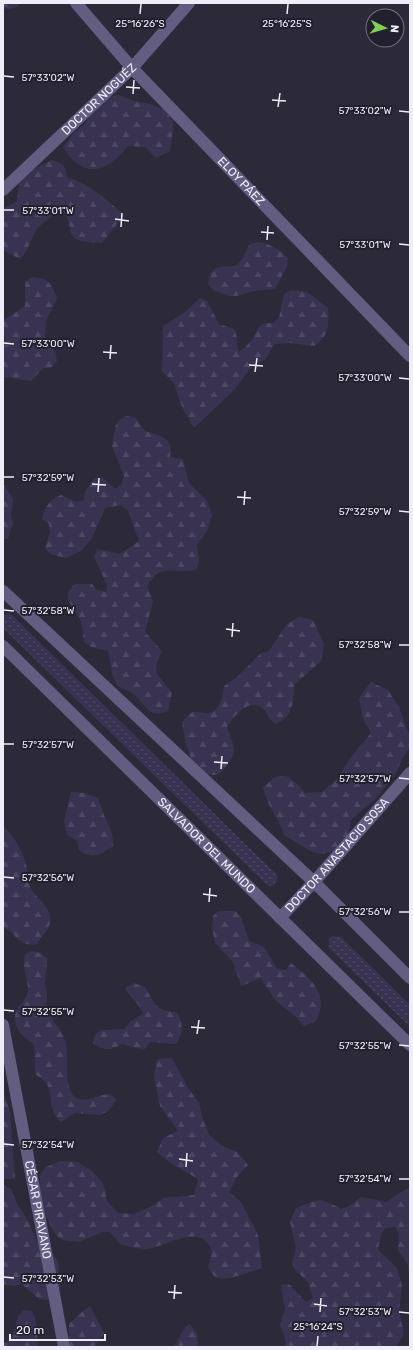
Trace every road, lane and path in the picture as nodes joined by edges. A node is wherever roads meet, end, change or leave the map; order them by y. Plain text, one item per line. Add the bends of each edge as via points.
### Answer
1 (76, 3) edge
2 (189, 3) edge
3 (132, 68) junction
4 (3, 190) edge
5 (410, 356) edge
6 (3, 591) edge
7 (3, 646) edge
8 (410, 773) edge
9 (314, 882) junction
10 (280, 918) junction
11 (410, 978) edge
12 (3, 1025) edge
13 (410, 1045) edge
14 (64, 1347) edge

1 - 3 street, ELOY PÁEZ
2 - 3 street, DOCTOR NOGUÉZ
3 - 4 street, DOCTOR NOGUÉZ
3 - 5 street, ELOY PÁEZ
6 - 9 street
7 - 10 street, SALVADOR DEL MUNDO
8 - 9 street, DOCTOR ANASTACIO SOSA
9 - 10 street, DOCTOR ANASTACIO SOSA
9 - 11 street
10 - 13 street, SALVADOR DEL MUNDO
12 - 14 street, CÉSAR PIRAVANO

